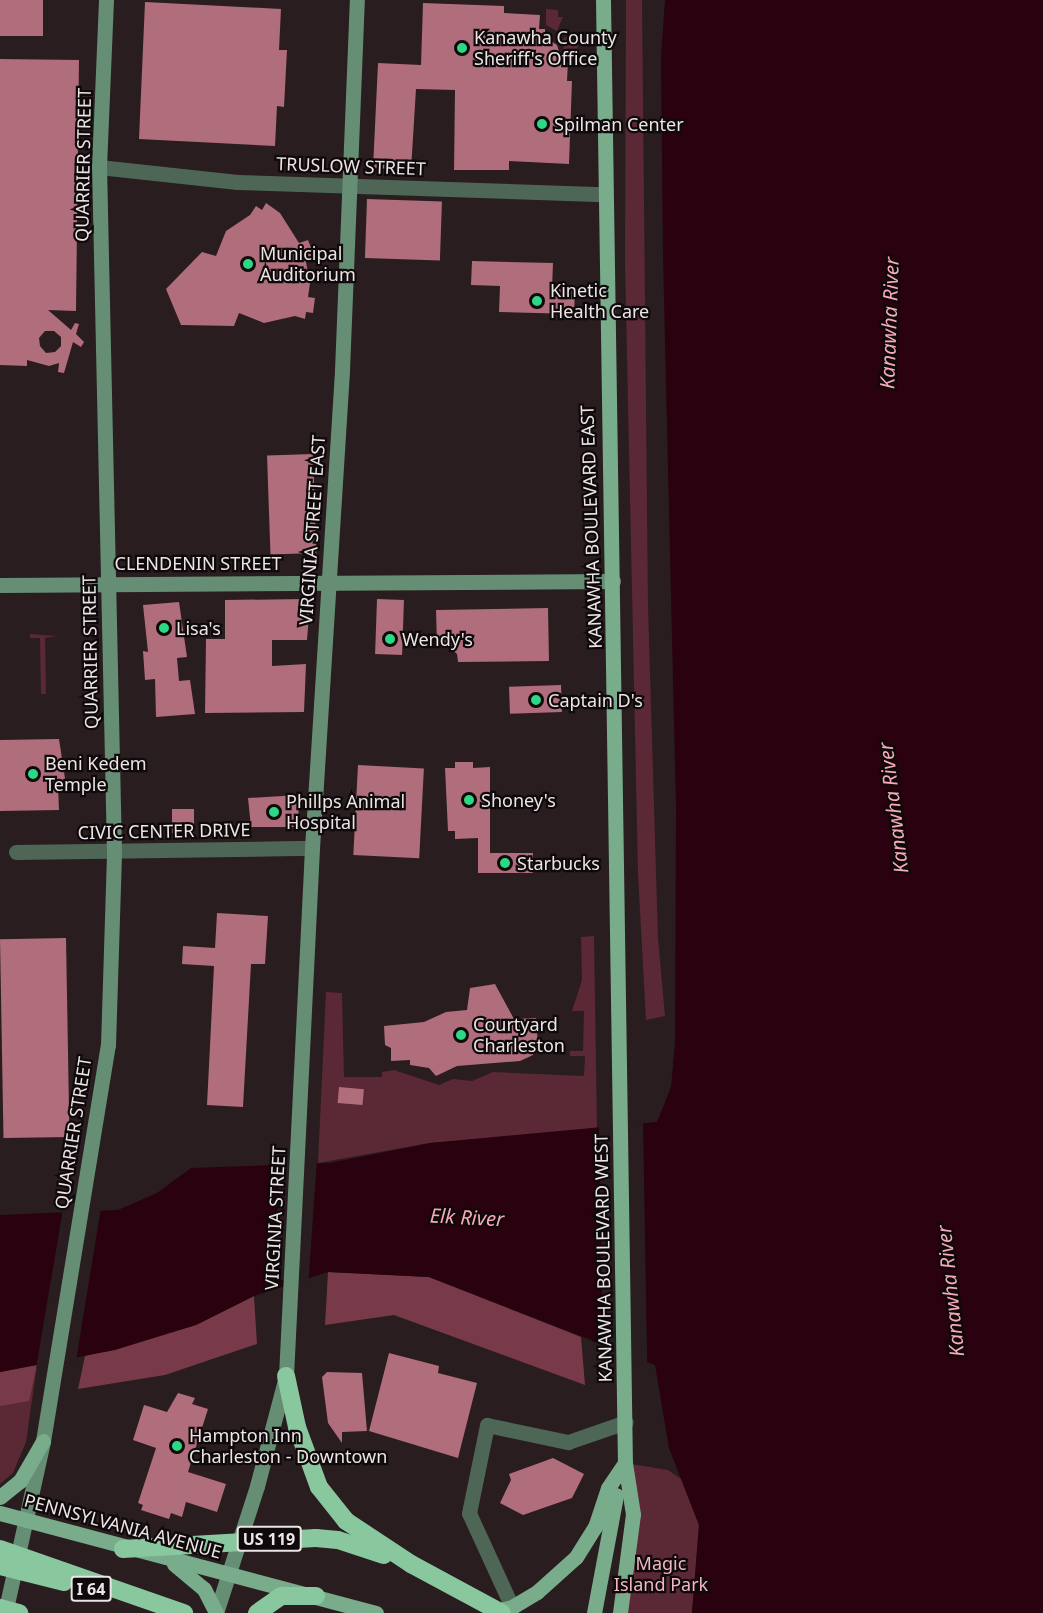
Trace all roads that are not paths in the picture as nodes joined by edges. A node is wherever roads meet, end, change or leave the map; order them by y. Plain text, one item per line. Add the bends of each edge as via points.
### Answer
1 (106, 0) edge
2 (357, 0) edge
3 (603, 0) edge
4 (99, 166) junction
5 (350, 185) junction
6 (603, 194) junction
7 (613, 581) junction
8 (108, 583) junction
9 (329, 583) junction
10 (0, 585) edge
11 (312, 848) junction
12 (16, 852) dead end
13 (114, 852) junction
14 (620, 1053) joint
15 (304, 1063) joint
16 (286, 1376) junction
17 (626, 1422) junction
18 (43, 1441) junction
19 (625, 1463) junction
20 (0, 1497) edge
21 (0, 1513) edge
22 (23, 1519) junction
23 (239, 1540) junction
24 (0, 1549) edge
25 (123, 1549) junction
26 (168, 1560) junction
27 (411, 1564) junction
28 (0, 1566) edge
29 (227, 1574) junction
30 (316, 1596) junction
31 (0, 1608) edge
32 (507, 1610) edge
33 (5, 1613) edge
34 (18, 1613) edge
35 (183, 1613) edge
36 (216, 1613) edge
37 (256, 1613) edge
38 (376, 1613) edge
39 (488, 1613) edge
40 (594, 1613) edge
41 (620, 1613) edge

1 - 4 main road, QUARRIER STREET
2 - 5 main road, VIRGINIA STREET EAST
3 - 6 main road, KANAWHA BOULEVARD EAST
4 - 5 street, TRUSLOW STREET via 237,182
4 - 8 main road, QUARRIER STREET
5 - 6 street, TRUSLOW STREET
5 - 9 main road, VIRGINIA STREET EAST
6 - 7 main road, KANAWHA BOULEVARD EAST
7 - 9 main road, CLENDENIN STREET
7 - 14 main road, KANAWHA BOULEVARD EAST
8 - 9 main road, CLENDENIN STREET
8 - 10 main road, CLENDENIN STREET
8 - 13 main road, QUARRIER STREET
9 - 11 main road, VIRGINIA STREET EAST
11 - 13 street, CIVIC CENTER DRIVE
11 - 15 main road, VIRGINIA STREET EAST
12 - 13 street, CIVIC CENTER DRIVE
13 - 18 main road, QUARRIER STREET via 108,1045
14 - 17 main road, KANAWHA BOULEVARD WEST
15 - 16 main road, VIRGINIA STREET
16 - 23 main road, VIRGINIA STREET
16 - 27 highway via 300,1437 319,1487 346,1521
17 - 19 main road, KANAWHA BOULEVARD WEST
17 - 32 street via 568,1442 487,1425 469,1513
18 - 20 main road via 20,1481
18 - 22 main road, QUARRIER STREET
19 - 32 main road via 608,1488 595,1527 576,1557 537,1592
19 - 40 main road, KANAWHA BOULEVARD WEST
19 - 41 main road, KANAWHA BOULEVARD WEST via 633,1515
21 - 22 main road, PENNSYLVANIA AVENUE / US 119
22 - 25 main road, PENNSYLVANIA AVENUE / US 119
22 - 33 main road, QUARRIER STREET
23 - 25 highway, US 119
23 - 27 highway, US 119 via 338,1540
23 - 29 main road, VIRGINIA STREET
24 - 35 highway
25 - 26 main road, PENNSYLVANIA AVENUE
26 - 29 main road, PENNSYLVANIA AVENUE
26 - 36 main road via 204,1588
27 - 32 highway, US 119
28 - 35 highway, I 64
29 - 30 main road, PENNSYLVANIA AVENUE
29 - 36 main road, VIRGINIA STREET
30 - 37 highway via 281,1596
30 - 38 main road, PENNSYLVANIA AVENUE
31 - 34 highway
32 - 39 main road

